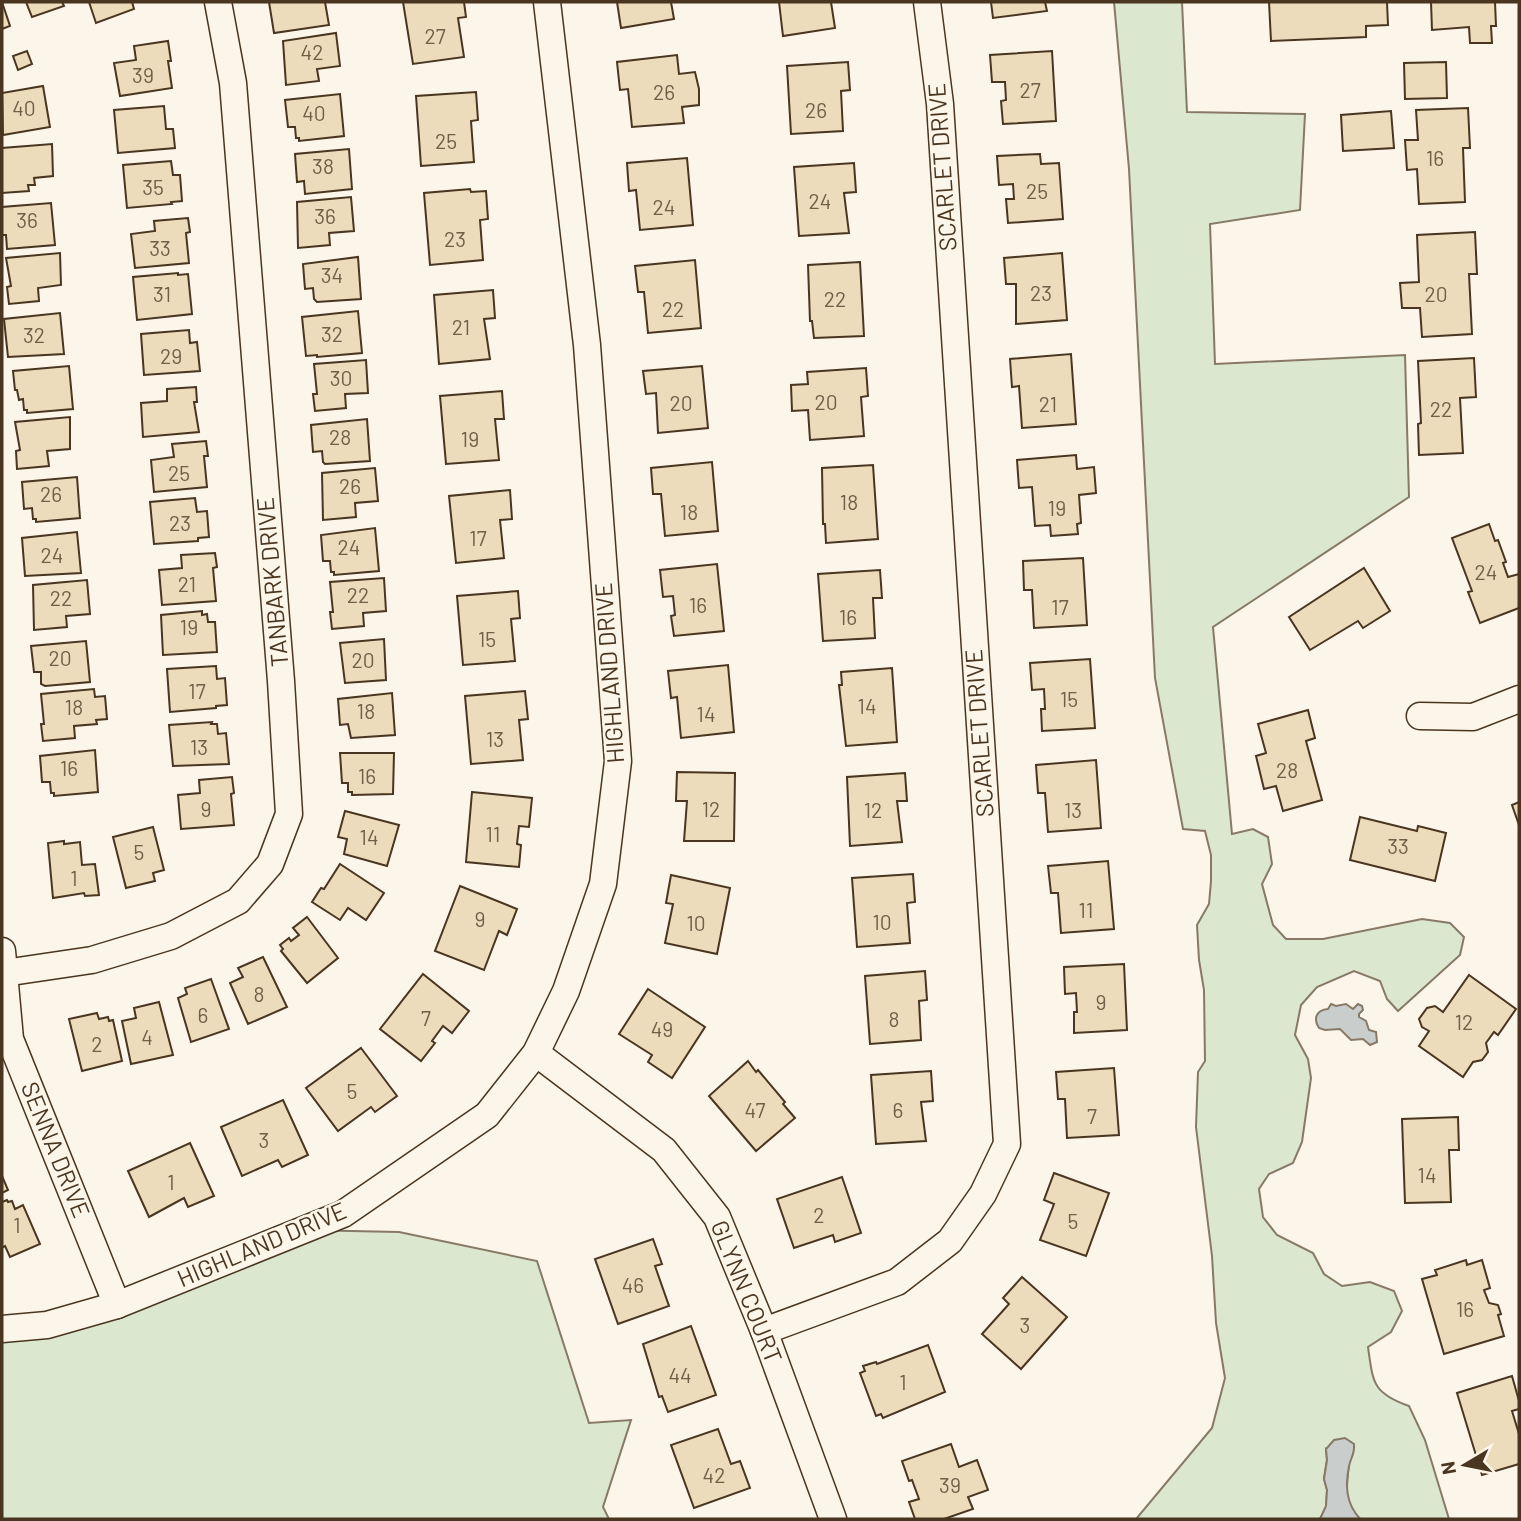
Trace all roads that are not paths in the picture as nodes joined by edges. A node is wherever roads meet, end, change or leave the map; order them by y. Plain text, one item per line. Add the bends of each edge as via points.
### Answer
1 (218, 2) edge
2 (547, 2) edge
3 (927, 2) edge
4 (1519, 699) edge
5 (1420, 716) dead end
6 (3, 962) edge
7 (536, 1053) junction
8 (117, 1305) junction
9 (2, 1329) edge
10 (764, 1331) junction
11 (833, 1519) edge

1 - 6 street, TANBARK DRIVE via 233,83 289,814 270,864 238,901 171,936 92,960
2 - 7 street, HIGHLAND DRIVE via 587,345 618,761 603,884 566,991
3 - 10 street, SCARLET DRIVE via 940,104 1007,1144 983,1194 950,1241 897,1282
4 - 5 street via 1473,717
6 - 8 street, SENNA DRIVE via 10,1039
7 - 8 street, HIGHLAND DRIVE via 487,1115 343,1214
7 - 10 street, GLYNN COURT via 664,1150 717,1217
8 - 9 street, HIGHLAND DRIVE via 47,1325
10 - 11 street, GLYNN COURT

